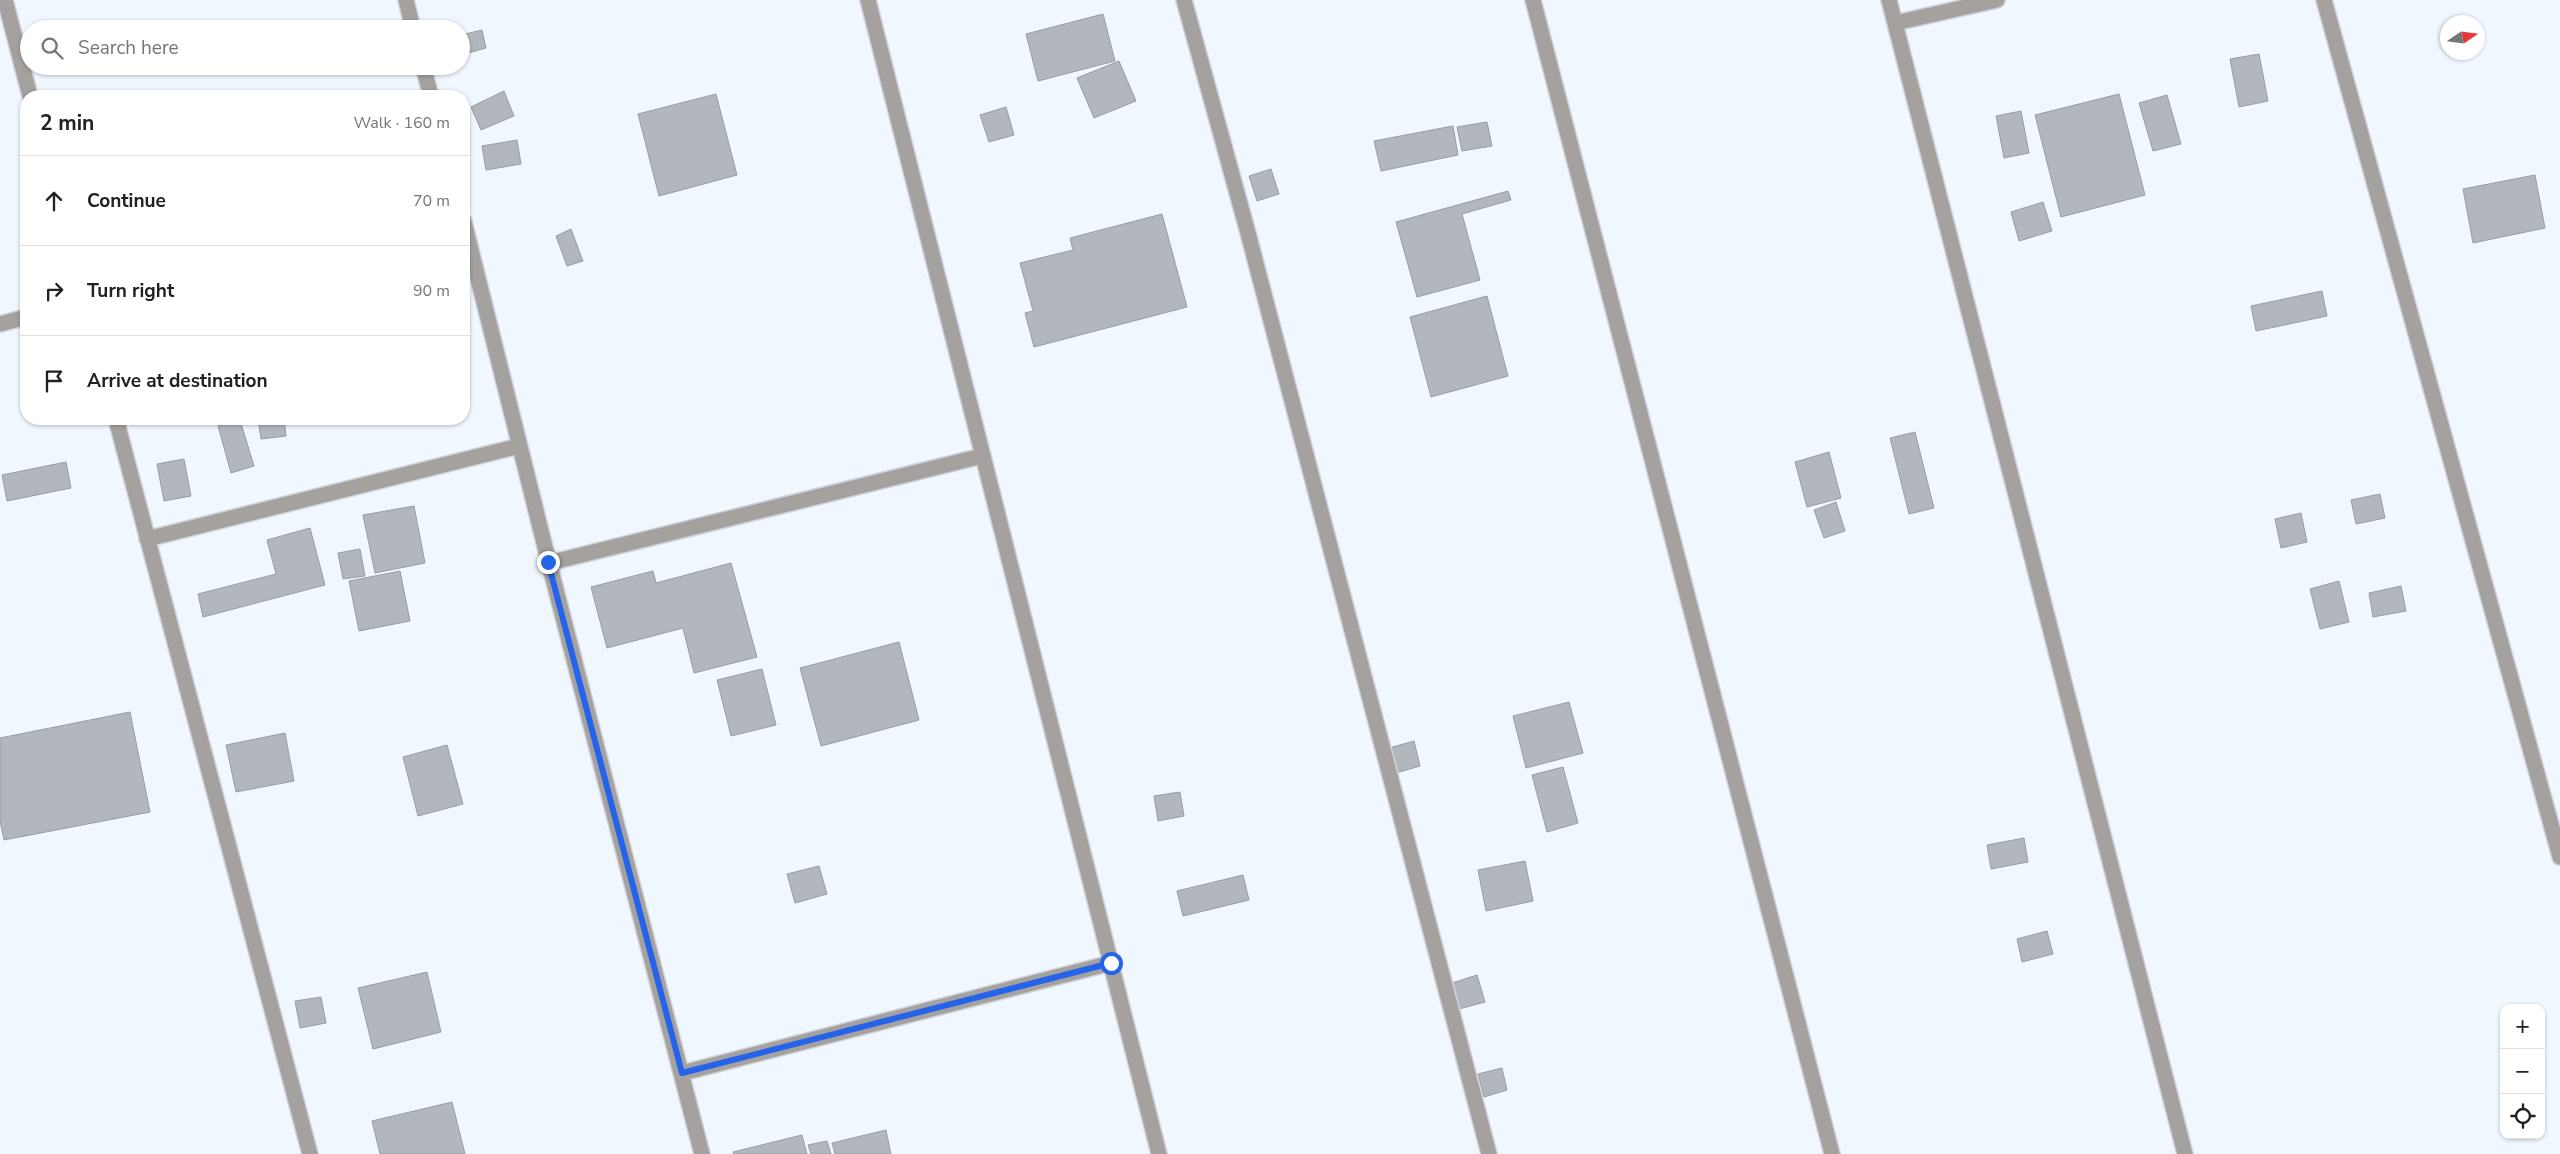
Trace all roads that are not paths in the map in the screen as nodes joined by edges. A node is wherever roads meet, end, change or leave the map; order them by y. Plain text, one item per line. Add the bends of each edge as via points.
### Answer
1 (5, 0) edge
2 (406, 0) edge
3 (868, 0) edge
4 (1184, 0) edge
5 (1533, 0) edge
6 (1889, 0) edge
7 (1997, 0) edge
8 (2324, 0) edge
9 (411, 20) edge
10 (1895, 23) junction
11 (20, 58) edge
12 (25, 75) edge
13 (425, 75) edge
14 (28, 90) edge
15 (429, 90) edge
16 (470, 246) edge
17 (20, 319) edge
18 (0, 324) edge
19 (118, 425) edge
20 (520, 446) junction
21 (982, 456) junction
22 (147, 539) junction
23 (548, 562) junction
24 (2560, 857) edge
25 (1111, 963) junction
26 (682, 1073) junction
27 (310, 1154) edge
28 (702, 1154) edge
29 (1159, 1154) edge
30 (1489, 1154) edge
31 (1832, 1154) edge
32 (2185, 1154) edge

1 - 11 street
2 - 9 street
3 - 21 street
4 - 30 street
5 - 31 street
6 - 10 street
7 - 10 street
8 - 24 street
10 - 32 street
12 - 14 street
13 - 15 street
16 - 20 street
17 - 18 street
19 - 22 street
20 - 22 street
20 - 23 street
21 - 23 street
21 - 25 street
22 - 27 street
23 - 26 street
25 - 26 street
25 - 29 street
26 - 28 street

